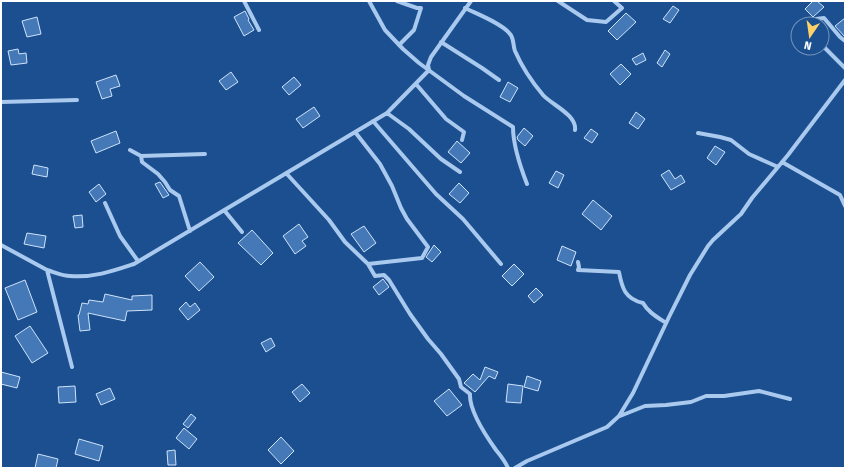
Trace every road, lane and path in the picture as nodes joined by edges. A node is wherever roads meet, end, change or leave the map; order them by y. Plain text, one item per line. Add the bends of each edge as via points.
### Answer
1 (244, 1) edge
2 (369, 1) edge
3 (398, 1) edge
4 (470, 1) edge
5 (558, 1) edge
6 (614, 1) edge
7 (465, 8) junction
8 (830, 25) edge
9 (259, 30) dead end
10 (845, 41) edge
11 (441, 42) junction
12 (399, 45) junction
13 (830, 53) edge
14 (845, 68) edge
15 (429, 70) junction
16 (499, 80) dead end
17 (845, 80) edge
18 (416, 84) junction
19 (77, 100) dead end
20 (1, 102) edge
21 (387, 113) junction
22 (373, 121) junction
23 (576, 130) dead end
24 (355, 132) junction
25 (698, 133) dead end
26 (462, 140) dead end
27 (130, 150) dead end
28 (206, 154) dead end
29 (141, 156) junction
30 (782, 162) junction
31 (778, 168) junction
32 (460, 172) dead end
33 (286, 173) junction
34 (527, 184) dead end
35 (105, 203) dead end
36 (845, 206) edge
37 (224, 210) junction
38 (190, 231) junction
39 (242, 232) dead end
40 (1, 245) edge
41 (138, 261) junction
42 (578, 262) dead end
43 (368, 264) junction
44 (501, 264) dead end
45 (47, 270) junction
46 (666, 323) junction
47 (72, 367) dead end
48 (790, 399) dead end
49 (619, 416) junction
50 (508, 468) edge
51 (515, 468) edge

1 - 9 street
2 - 12 street via 385,30
3 - 12 street via 421,8 414,30
4 - 7 street
5 - 6 street via 587,20 606,22 622,8
7 - 11 street
7 - 23 street via 506,29 512,35 514,49 525,69 544,96 572,119
8 - 10 street
11 - 15 street via 431,57
11 - 16 street
12 - 15 street
13 - 14 street
15 - 18 street
15 - 34 street via 513,127 513,136
17 - 30 street
18 - 21 street
18 - 26 street via 446,118 464,132
19 - 20 street
21 - 22 street
21 - 32 street
22 - 24 street
22 - 44 street
24 - 33 street
24 - 43 street via 380,164 406,219 428,247 422,258
25 - 31 street via 731,140 749,154
27 - 29 street
28 - 29 street
29 - 38 street via 142,162 179,196
30 - 31 street
30 - 36 street via 840,195
31 - 46 street via 741,214 708,246
33 - 37 street
33 - 43 street via 329,220 345,242
35 - 41 street via 120,236
37 - 38 street
37 - 39 street
38 - 41 street
40 - 45 street
41 - 45 street via 112,272 89,276 69,276
42 - 46 street via 578,270 619,272 623,290 634,301 643,303
43 - 50 street via 375,276 384,275 389,280 410,314 459,379 461,387 470,394 475,415
45 - 47 street
46 - 49 street via 633,393
48 - 49 street via 759,391 706,396 691,402 644,406
49 - 51 street via 607,427

